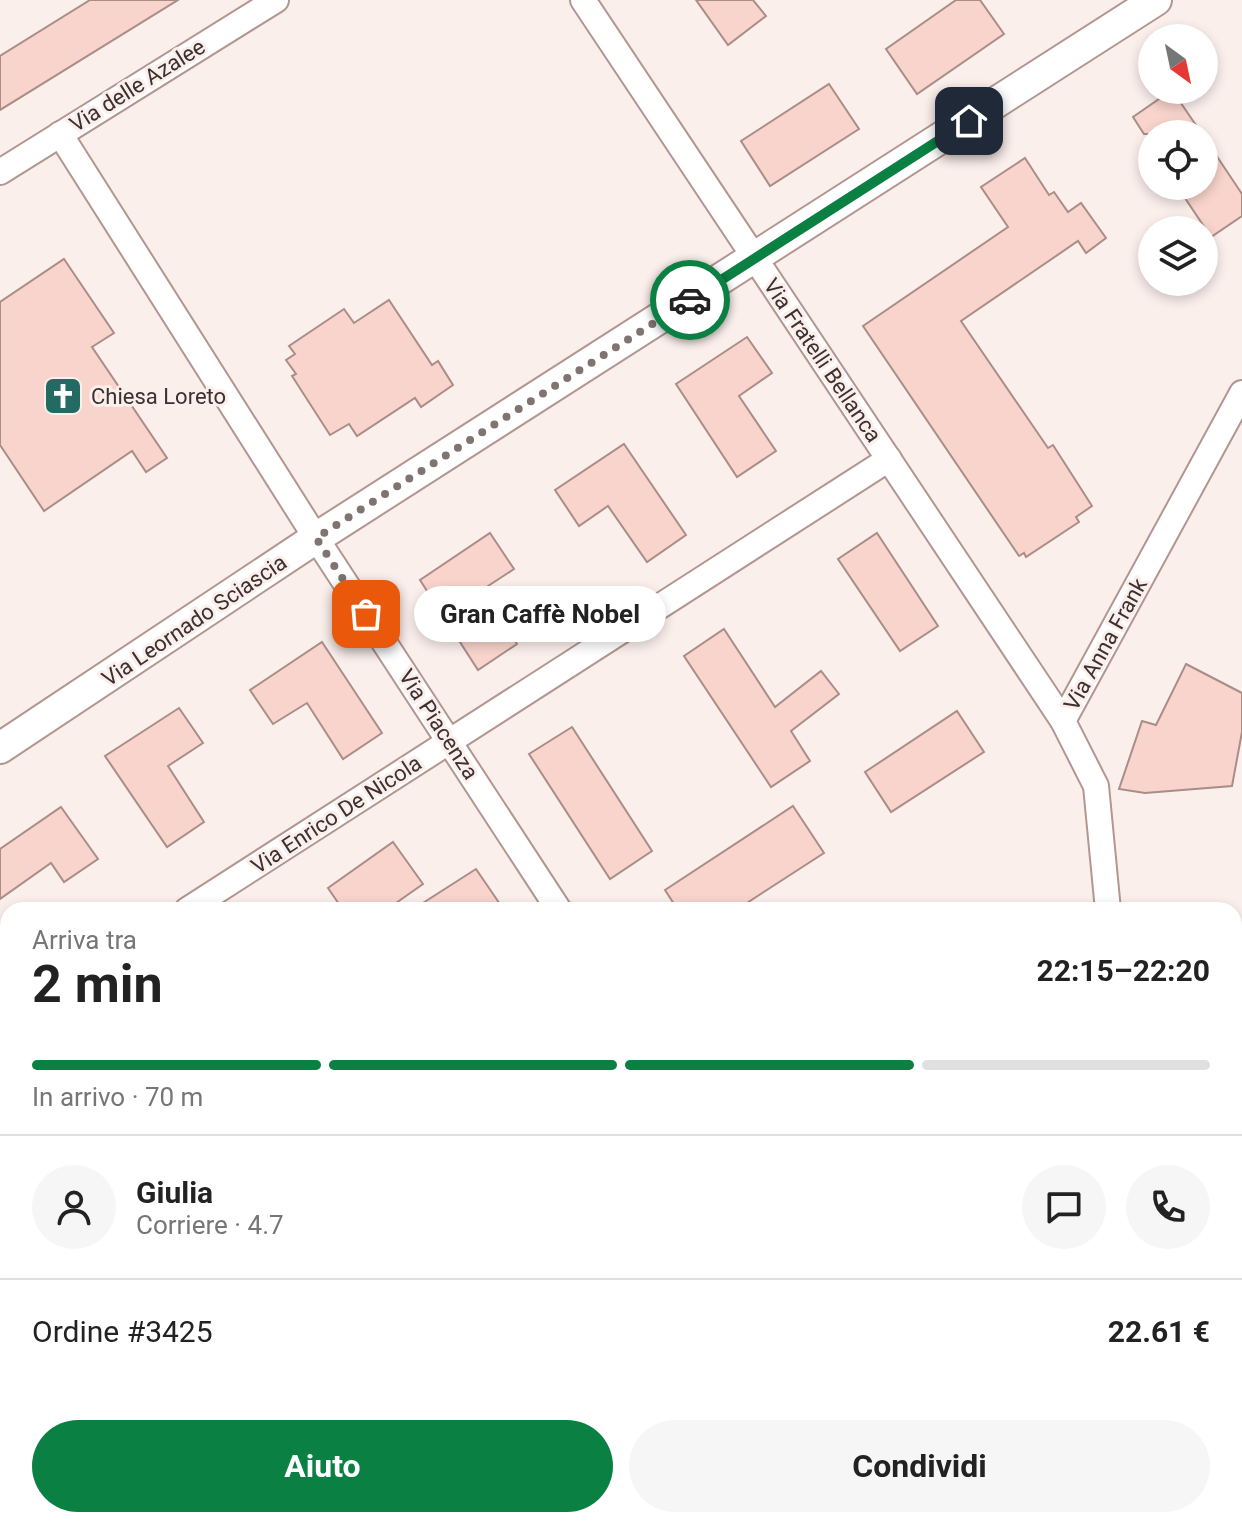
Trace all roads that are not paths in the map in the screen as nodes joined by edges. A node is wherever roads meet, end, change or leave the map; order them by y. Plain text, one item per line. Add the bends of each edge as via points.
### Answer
1 (276, 0) edge
2 (583, 0) edge
3 (1156, 0) edge
4 (60, 134) junction
5 (0, 172) edge
6 (755, 259) junction
7 (1242, 393) edge
8 (889, 459) junction
9 (316, 538) junction
10 (1063, 721) junction
11 (450, 741) junction
12 (0, 748) edge
13 (199, 902) edge
14 (554, 902) edge
15 (1107, 902) edge

1 - 4 street, Via delle Azalee
2 - 6 street, Via Fratelli Bellanca
3 - 6 street, Via Leornado Sciascia
4 - 5 street, Via delle Azalee
4 - 9 street, Via Piacenza
6 - 8 street, Via Fratelli Bellanca
6 - 9 street, Via Leornado Sciascia
7 - 10 street, Via Anna Frank
8 - 10 street, Via Fratelli Bellanca
8 - 11 street, Via Enrico De Nicola
9 - 11 street, Via Piacenza
9 - 12 street, Via Leornado Sciascia
10 - 15 street, Via Anna Frank via 1096,786
11 - 13 street, Via Enrico De Nicola
11 - 14 street, Via Piacenza

